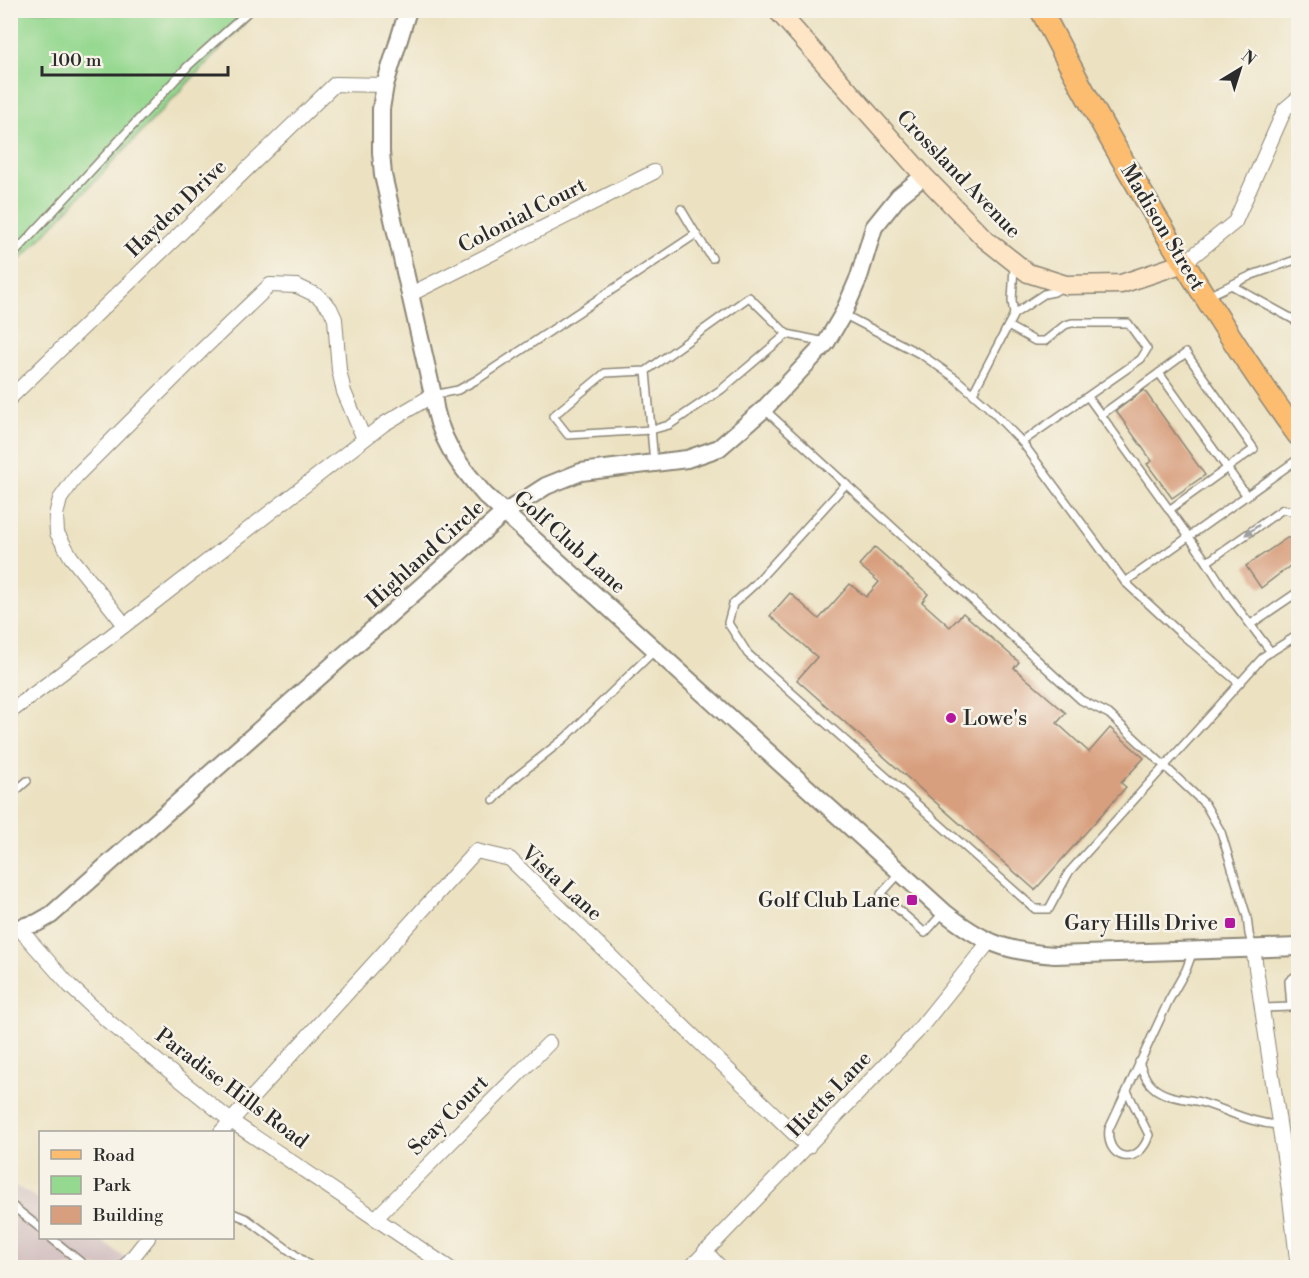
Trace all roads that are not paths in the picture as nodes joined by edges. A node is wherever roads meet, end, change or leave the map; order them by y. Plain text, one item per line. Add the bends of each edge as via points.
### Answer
1 (250, 10) edge
2 (408, 10) edge
3 (777, 10) edge
4 (1041, 10) edge
5 (386, 85) junction
6 (1299, 98) edge
7 (654, 172) dead end
8 (924, 176) junction
9 (681, 209) dead end
10 (696, 234) junction
11 (10, 258) edge
12 (712, 258) dead end
13 (1299, 260) edge
14 (1014, 262) junction
15 (1184, 263) junction
16 (1066, 285) junction
17 (1231, 285) junction
18 (409, 295) junction
19 (1206, 297) junction
20 (843, 314) junction
21 (1014, 314) junction
22 (1299, 322) edge
23 (1008, 326) junction
24 (787, 334) junction
25 (826, 342) junction
26 (646, 371) junction
27 (1159, 373) junction
28 (973, 393) junction
29 (433, 395) junction
30 (1088, 396) junction
31 (10, 398) edge
32 (764, 409) junction
33 (1101, 415) junction
34 (651, 430) junction
35 (1299, 435) edge
36 (364, 439) junction
37 (1022, 442) junction
38 (1299, 459) edge
39 (654, 463) junction
40 (1227, 468) junction
41 (846, 484) junction
42 (1247, 496) junction
43 (1169, 510) junction
44 (504, 513) junction
45 (1299, 516) edge
46 (1189, 537) junction
47 (1207, 562) junction
48 (1125, 582) junction
49 (1299, 592) edge
50 (1251, 624) junction
51 (125, 625) junction
52 (1299, 635) edge
53 (655, 650) junction
54 (1271, 652) junction
55 (1239, 683) junction
56 (10, 712) edge
57 (1165, 765) junction
58 (27, 781) dead end
59 (10, 796) edge
60 (494, 800) dead end
61 (900, 873) junction
62 (944, 912) junction
63 (13, 925) edge
64 (989, 942) junction
65 (1299, 947) edge
66 (1253, 948) junction
67 (1193, 949) junction
68 (1299, 974) edge
69 (1262, 1008) junction
70 (549, 1043) dead end
71 (1139, 1062) junction
72 (1127, 1091) junction
73 (231, 1121) junction
74 (1280, 1125) junction
75 (222, 1131) edge
76 (808, 1147) junction
77 (10, 1204) edge
78 (234, 1214) edge
79 (376, 1218) junction
80 (39, 1227) edge
81 (52, 1239) edge
82 (147, 1239) edge
83 (705, 1251) junction
84 (88, 1268) edge
85 (124, 1268) edge
86 (313, 1268) edge
87 (449, 1268) edge
88 (690, 1268) edge
89 (721, 1268) edge
90 (1298, 1268) edge

1 - 11 lane via 188,66
2 - 5 street, Golf Club Lane
3 - 8 main road, Crossland Avenue
4 - 15 main road, Madison Street via 1118,154
5 - 18 street, Golf Club Lane via 381,109 383,175
5 - 31 street, Hayden Drive via 335,84
6 - 15 street via 1285,109 1235,222
7 - 18 street, Colonial Court
8 - 14 main road, Crossland Avenue via 985,239
8 - 20 street, Highland Circle via 899,196 874,227
9 - 10 lane
10 - 12 lane
10 - 29 lane via 478,379 458,390
13 - 17 lane
14 - 16 main road, Crossland Avenue via 1028,273
14 - 21 lane
15 - 16 main road, Crossland Avenue via 1121,284
15 - 19 main road, Madison Street
16 - 21 lane
17 - 19 lane
17 - 22 lane
18 - 29 street, Golf Club Lane
19 - 35 main road, Madison Street
20 - 25 street, Highland Circle
20 - 28 lane via 922,355
21 - 23 lane
23 - 28 lane
23 - 30 lane via 1044,341 1072,323 1128,323 1147,349 1144,356
24 - 25 lane
24 - 26 lane via 749,297
24 - 34 lane via 722,389 669,426
25 - 32 street, Highland Circle
26 - 34 lane
26 - 34 lane via 605,373 553,416 567,435
27 - 33 lane
27 - 40 lane
27 - 40 lane via 1186,353 1254,449
28 - 37 lane
29 - 36 street
29 - 44 street, Golf Club Lane via 435,416 454,458
30 - 33 lane
30 - 37 lane
32 - 39 street, Highland Circle via 719,448 687,459
32 - 41 lane
33 - 43 lane
34 - 39 lane
36 - 51 street
36 - 51 street via 344,392 335,319 330,308 318,296 297,286 270,285 77,475 60,499 57,532 71,557
37 - 48 lane
38 - 42 lane
39 - 44 street, Highland Circle via 582,472 546,486
40 - 42 lane
40 - 43 lane
41 - 57 lane via 1081,700 1109,714
41 - 57 lane via 733,604 728,623 748,654 1035,909 1049,909 1069,872
42 - 46 lane
43 - 46 lane
44 - 53 street, Golf Club Lane
44 - 63 street, Highland Circle via 51,915 37,923
45 -> 47 lane via 1283,509
46 - 47 lane
46 - 48 lane
47 - 50 lane
48 - 55 lane
49 - 50 lane
50 - 54 lane
51 - 56 street
52 - 54 lane
53 - 60 lane via 565,738 510,782
53 - 61 street, Golf Club Lane
54 - 55 lane
55 - 57 lane
57 - 66 lane via 1205,804 1221,832
58 - 59 lane
61 - 62 street, Golf Club Lane
61 - 62 lane via 881,894 925,933
62 - 64 street, Golf Club Lane
63 - 73 street, Paradise Hills Road via 109,1022
64 - 67 street, Golf Club Lane via 1055,955
64 - 76 street, Hietts Lane via 916,1033
65 - 66 street, Golf Club Lane
66 - 67 street, Golf Club Lane
66 - 69 street
67 - 71 lane
68 - 69 lane via 1289,981 1291,1007
69 - 74 street
70 - 79 street, Seay Court
71 - 72 lane
71 - 74 lane via 1150,1086 1160,1092 1260,1124
72 - 72 lane via 1107,1140 1121,1156 1132,1157 1146,1144 1149,1135
73 - 75 street, Vista Lane
73 - 76 street, Vista Lane via 476,851 510,859
73 - 79 street, Paradise Hills Road
74 - 90 street
76 - 83 street, Hietts Lane
77 - 80 lane
78 - 86 lane via 247,1218
79 - 87 street, Paradise Hills Road
81 - 84 lane
82 - 85 street
83 - 88 street, Hietts Lane
83 - 89 street

